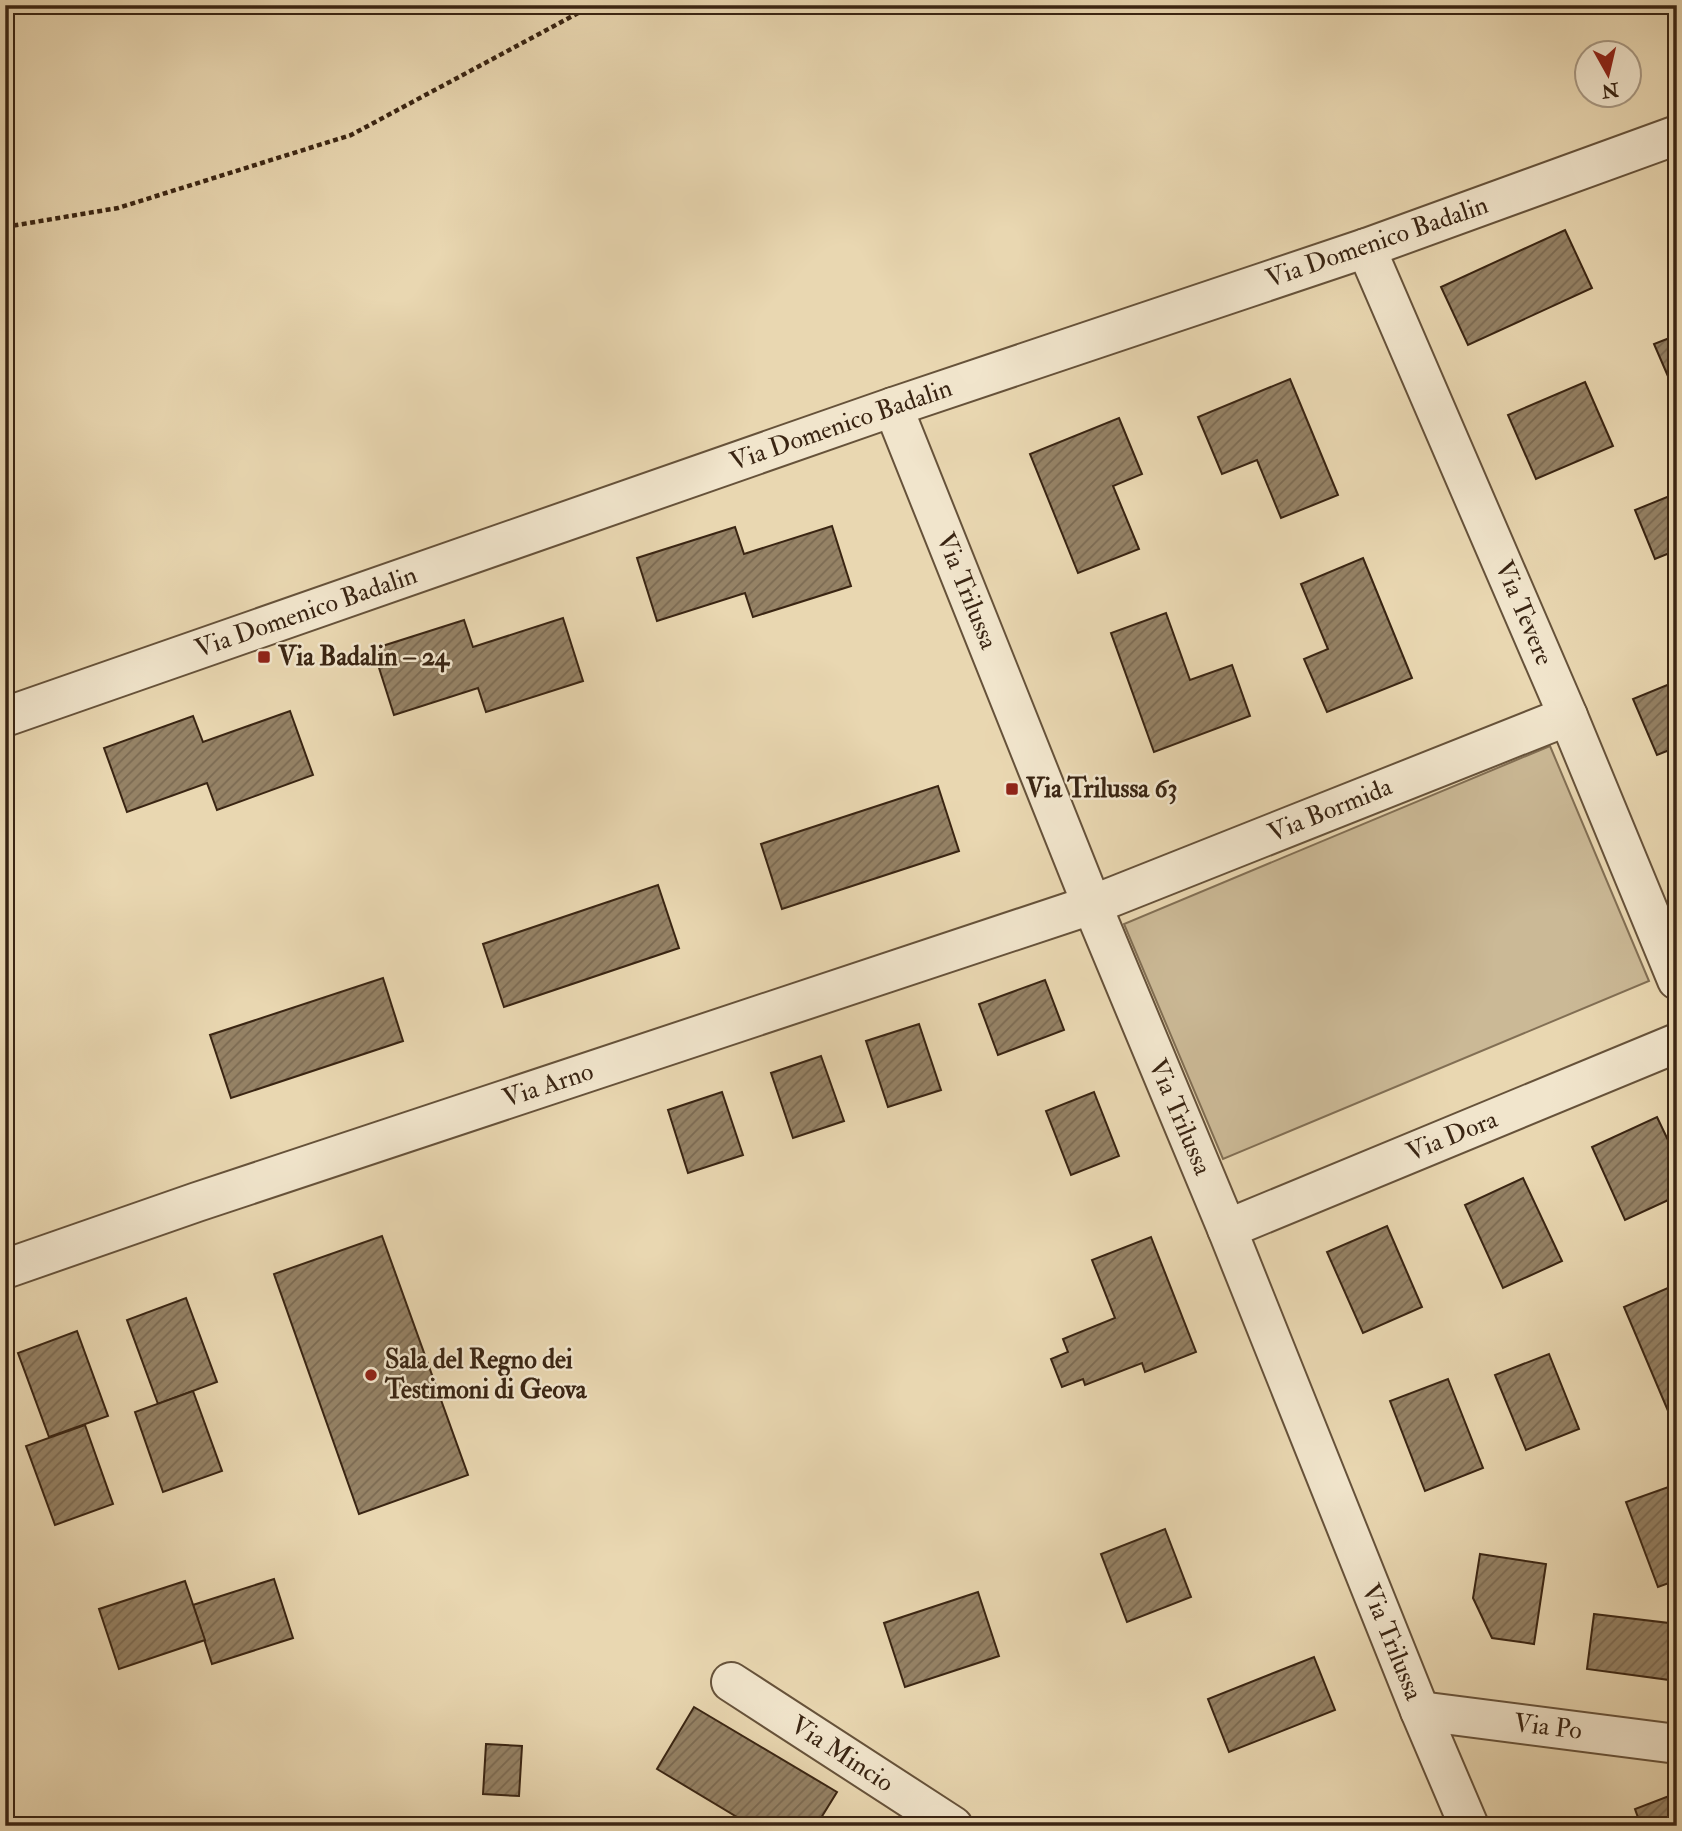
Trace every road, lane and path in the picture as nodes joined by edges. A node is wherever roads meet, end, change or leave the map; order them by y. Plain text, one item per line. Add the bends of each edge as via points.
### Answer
1 (593, 5) edge
2 (1677, 135) edge
3 (5, 227) edge
4 (1367, 248) junction
5 (893, 407) junction
6 (1568, 716) junction
7 (5, 717) edge
8 (1092, 905) junction
9 (1677, 980) edge
10 (1677, 1043) edge
11 (1227, 1229) junction
12 (5, 1269) edge
13 (731, 1682) dead end
14 (1420, 1711) junction
15 (1677, 1744) edge
16 (953, 1826) edge
17 (1469, 1826) edge

1 - 3 path via 351,135 118,208
2 - 4 street, Via Domenico Badalin
4 - 5 street, Via Domenico Badalin
4 - 6 street, Via Tevere
5 - 7 street, Via Domenico Badalin
5 - 8 street, Via Trilussa
6 - 8 street, Via Bormida
6 - 9 street, Via Tevere
8 - 11 street, Via Trilussa
8 - 12 street, Via Arno
10 - 11 street, Via Dora
11 - 14 street, Via Trilussa
13 - 16 street, Via Mincio
14 - 15 street, Via Po
14 - 17 street, Via Trilussa

